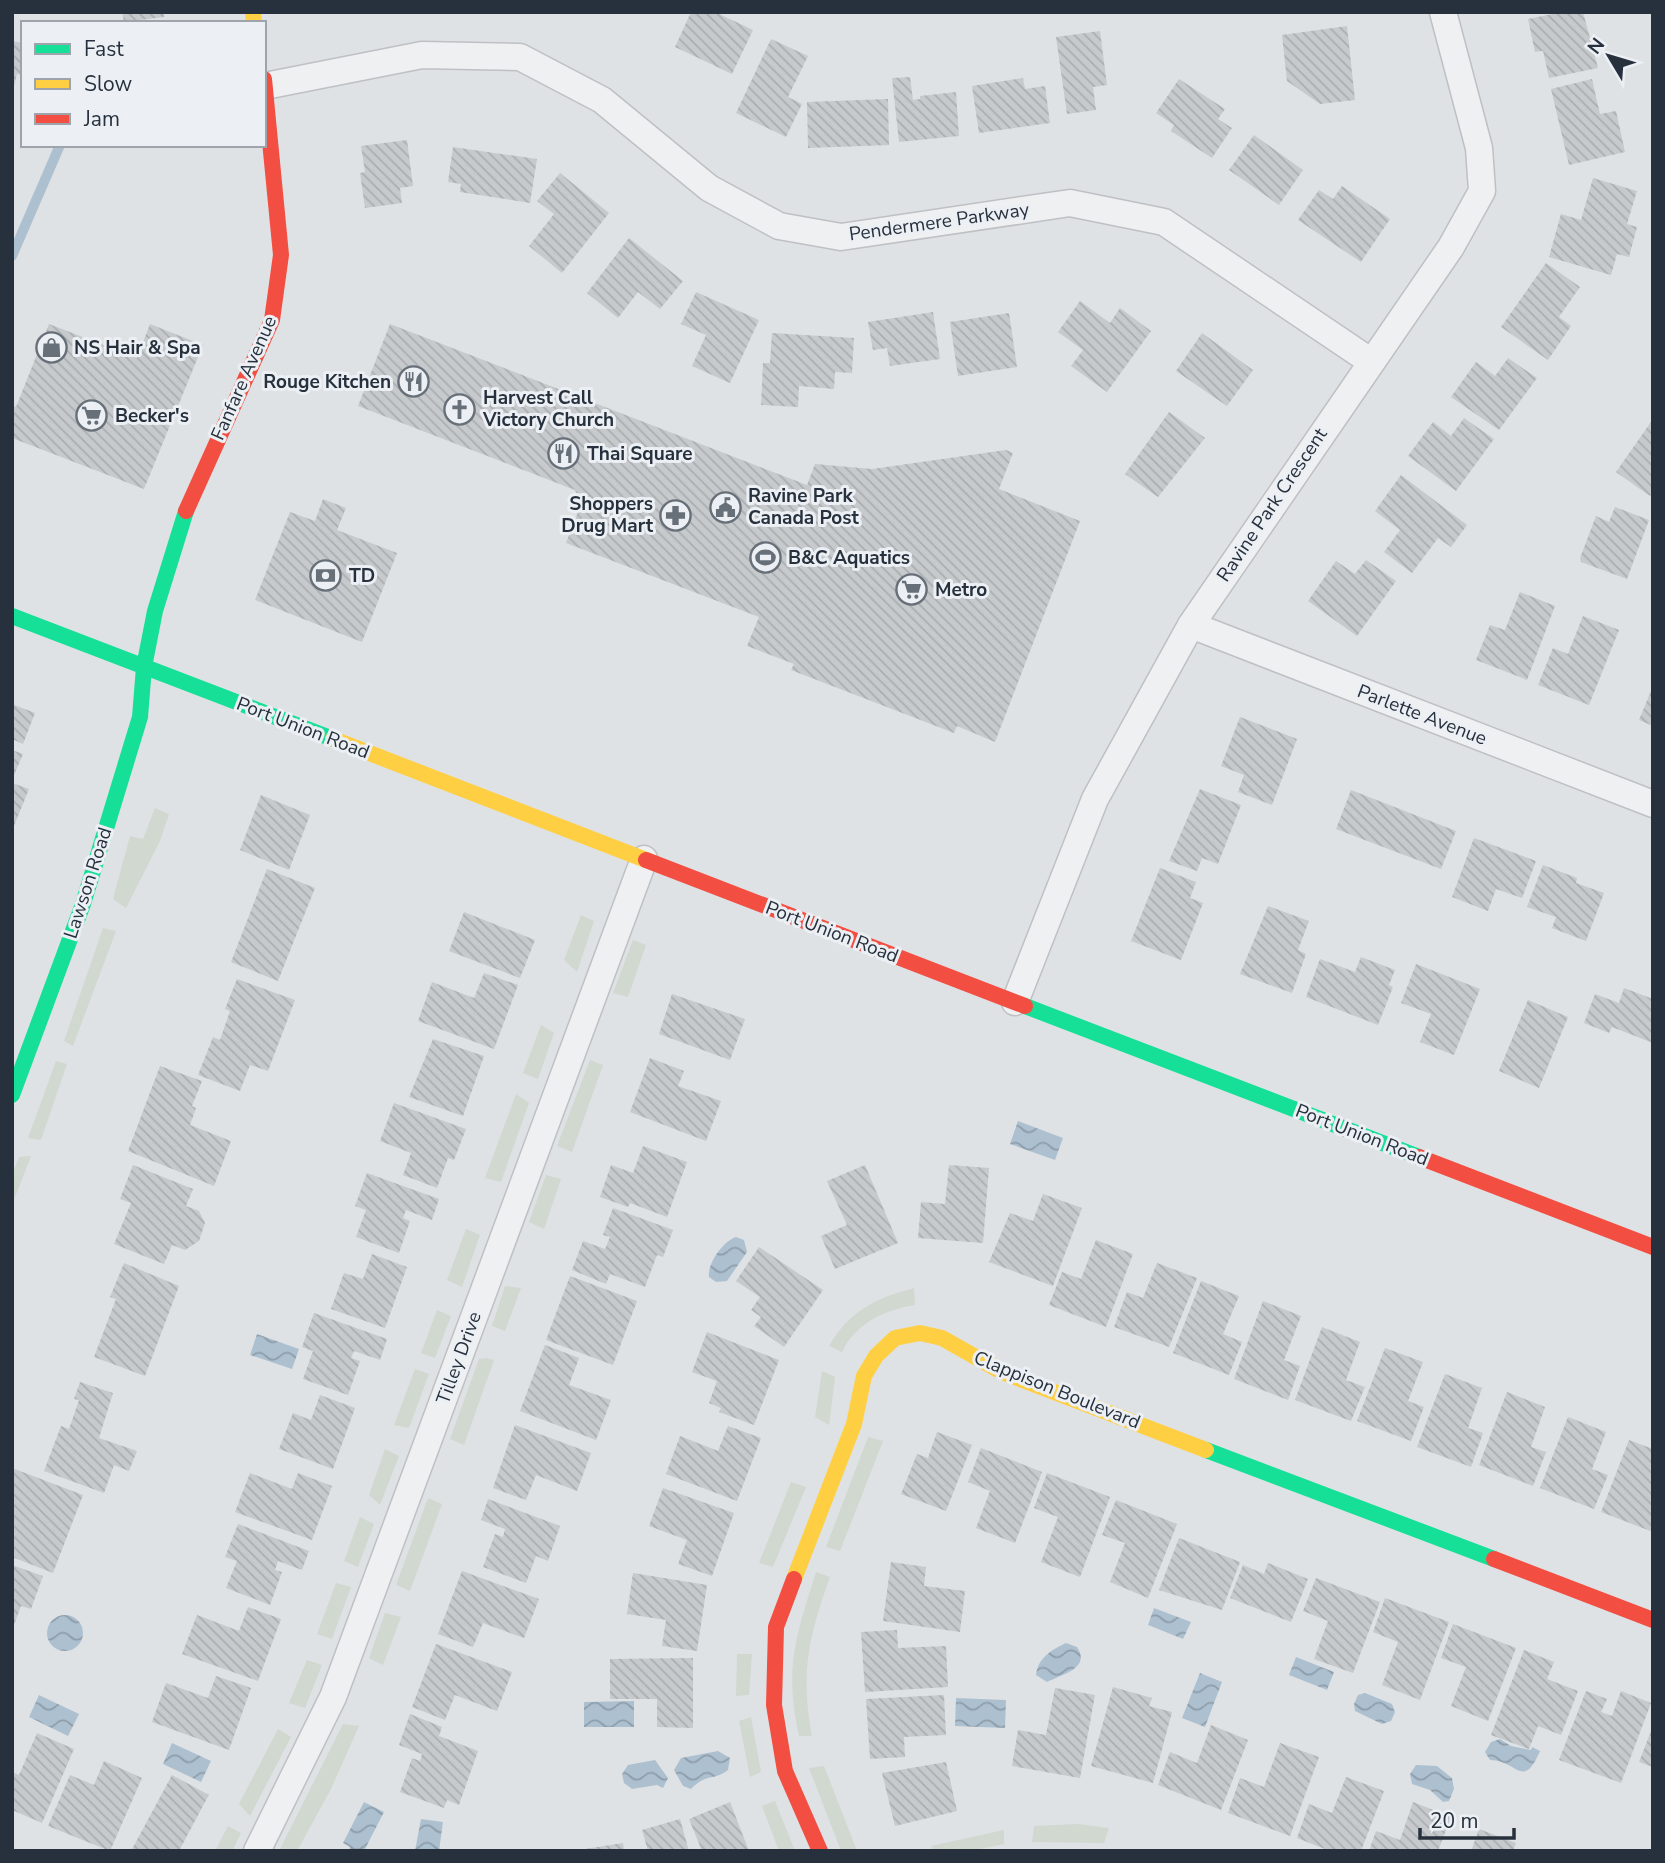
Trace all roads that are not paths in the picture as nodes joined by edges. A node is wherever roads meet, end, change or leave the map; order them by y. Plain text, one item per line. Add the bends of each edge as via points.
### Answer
1 (1443, 12) edge
2 (266, 83) edge
3 (266, 94) edge
4 (1370, 361) junction
5 (12, 616) edge
6 (1191, 625) junction
7 (144, 667) junction
8 (1653, 804) edge
9 (644, 859) junction
10 (1015, 1002) junction
11 (12, 1095) edge
12 (1653, 1247) edge
13 (1653, 1620) edge
14 (257, 1851) edge
15 (820, 1851) edge

1 - 4 street, Ravine Park Crescent via 1479,148 1482,191 1451,247
2 - 4 street, Pendermere Parkway via 422,55 520,57 603,100 709,188 779,226 841,237 1070,203 1164,222
3 - 7 street, Fanfare Avenue via 281,255 272,320 192,492 155,611
4 - 6 street, Ravine Park Crescent
5 - 7 street, Port Union Road
6 - 8 street, Parlette Avenue
6 - 10 street, Ravine Park Crescent via 1095,799
7 - 9 street, Port Union Road
7 - 11 street, Lawson Road via 140,717 83,904
9 - 10 street, Port Union Road
9 - 14 street, Tilley Drive via 333,1697
10 - 12 street, Port Union Road
13 - 15 street, Clappison Boulevard via 1002,1372 942,1338 920,1333 895,1338 864,1376 854,1424 776,1627 774,1705 785,1770

